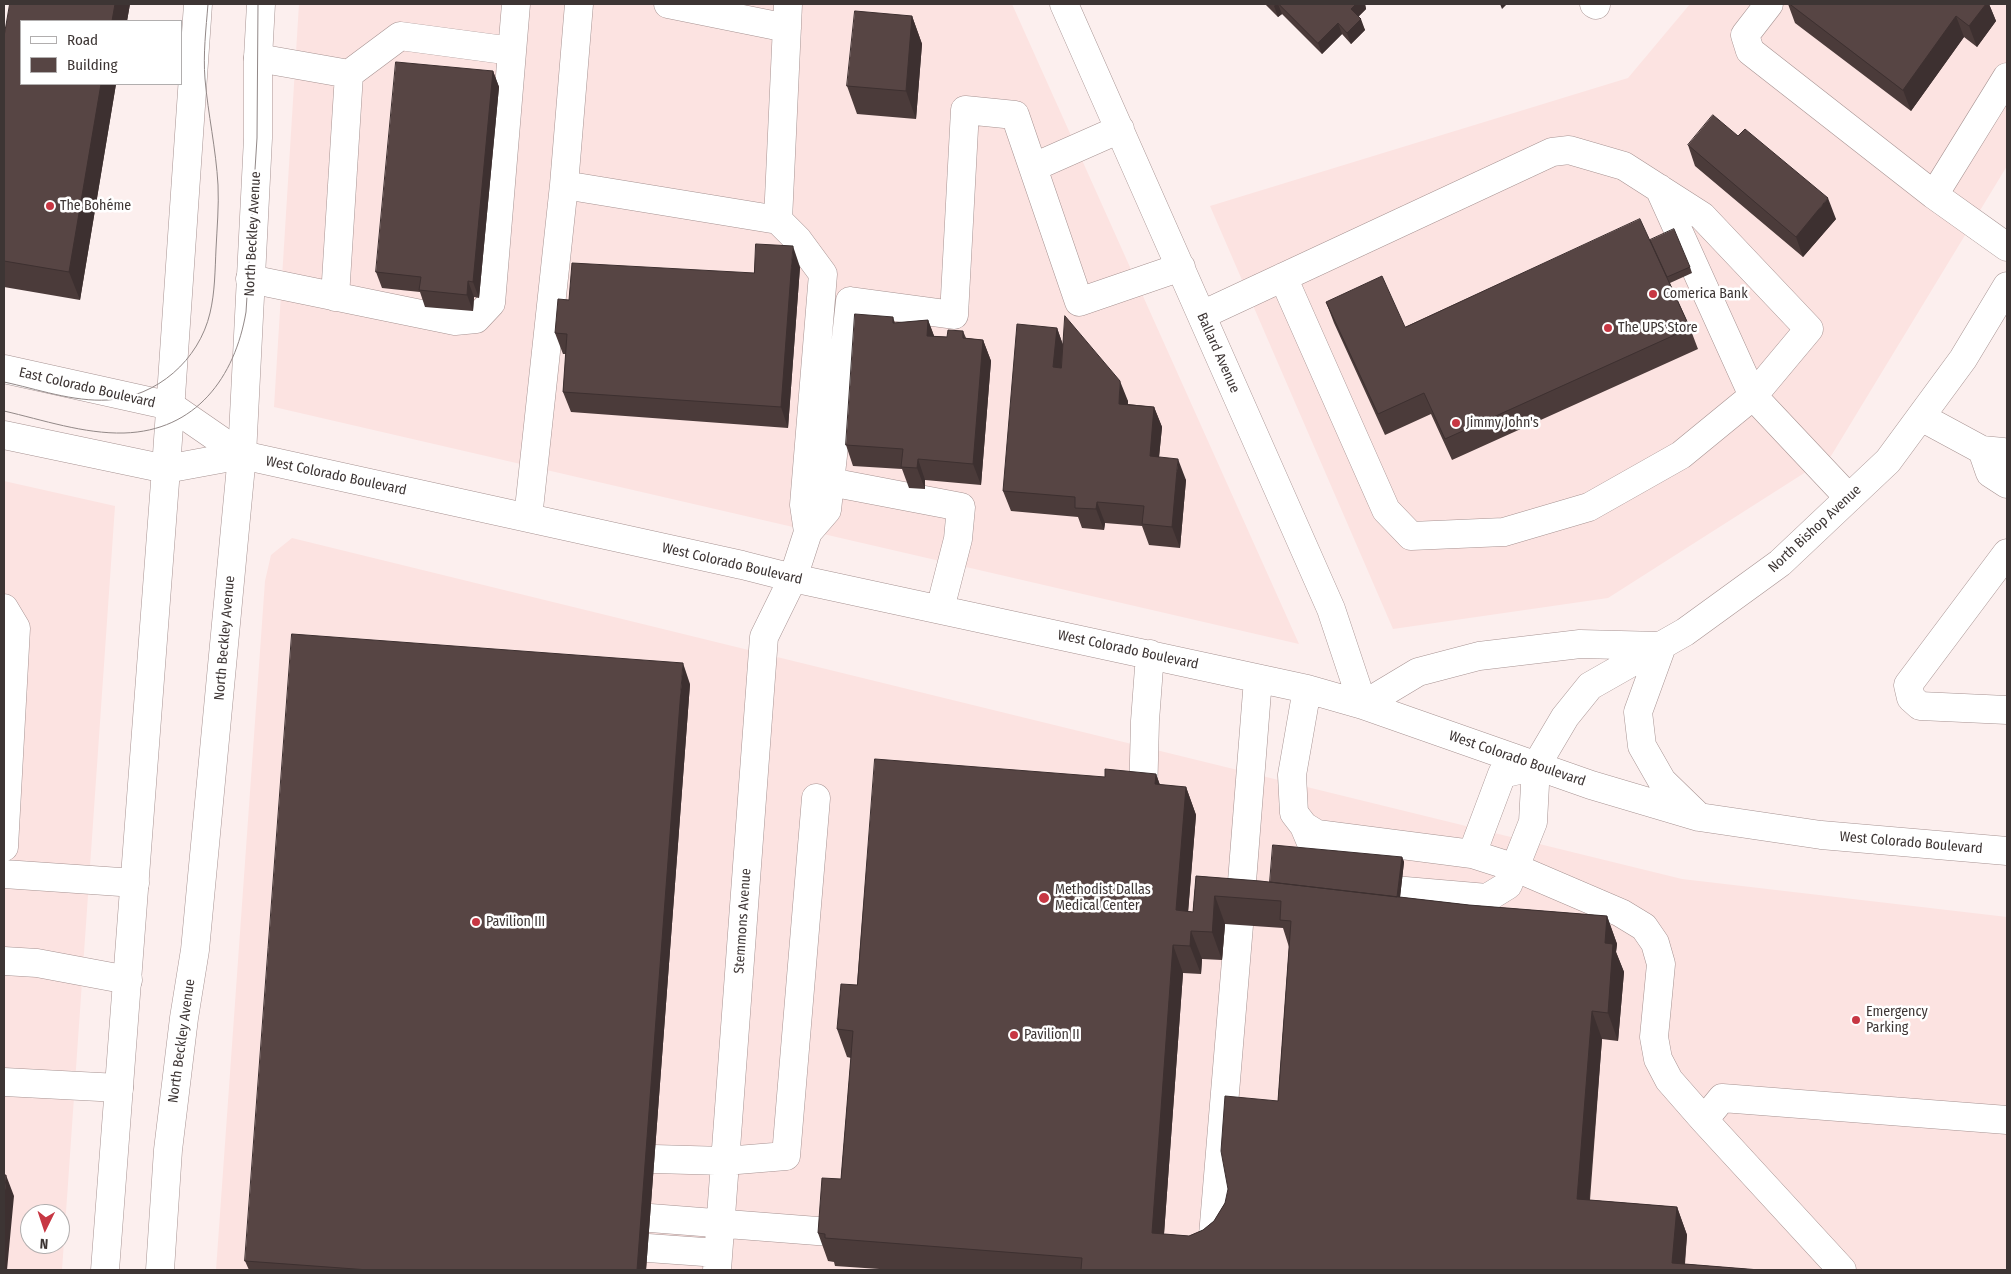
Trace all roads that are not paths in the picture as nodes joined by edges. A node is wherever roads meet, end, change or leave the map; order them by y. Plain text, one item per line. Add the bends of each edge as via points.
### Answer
1 (198, 4) edge
2 (261, 4) edge
3 (516, 4) edge
4 (579, 4) edge
5 (668, 4) edge
6 (1064, 4) edge
7 (1769, 4) edge
8 (788, 16) edge
9 (512, 51) junction
10 (258, 58) junction
11 (349, 74) junction
12 (2007, 77) edge
13 (1120, 129) junction
14 (1034, 167) junction
15 (564, 185) junction
16 (1659, 188) junction
17 (1934, 195) junction
18 (778, 220) junction
19 (2007, 247) edge
20 (1181, 267) junction
21 (1283, 277) junction
22 (250, 279) junction
23 (2007, 286) edge
24 (335, 297) junction
25 (1202, 315) junction
26 (4, 369) edge
27 (1753, 396) junction
28 (171, 406) junction
29 (1921, 417) junction
30 (4, 435) edge
31 (1995, 452) edge
32 (242, 455) junction
33 (166, 468) junction
34 (830, 482) junction
35 (2007, 484) edge
36 (1849, 498) junction
37 (528, 518) junction
38 (808, 532) junction
39 (2007, 553) edge
40 (793, 578) junction
41 (4, 608) edge
42 (940, 609) junction
43 (1662, 646) junction
44 (1150, 654) junction
45 (1258, 678) junction
46 (1306, 689) junction
47 (1363, 705) junction
48 (2007, 710) edge
49 (1536, 766) junction
50 (816, 798) dead end
51 (1143, 799) edge
52 (1698, 817) junction
53 (1304, 826) junction
54 (4, 847) edge
55 (2007, 851) edge
56 (1472, 854) junction
57 (1516, 868) junction
58 (4, 874) edge
59 (135, 883) junction
60 (4, 961) edge
61 (128, 980) junction
62 (4, 1082) edge
63 (119, 1088) junction
64 (1704, 1120) junction
65 (2007, 1120) edge
66 (654, 1159) dead end
67 (724, 1161) junction
68 (650, 1218) dead end
69 (721, 1224) junction
70 (830, 1232) edge
71 (1213, 1236) edge
72 (648, 1248) dead end
73 (718, 1261) edge
74 (106, 1270) edge
75 (160, 1270) edge
76 (1842, 1270) edge

1 - 28 street
2 - 10 street, North Beckley Avenue
3 - 9 street
4 - 15 street
5 - 8 street
6 - 13 street, Ballard Avenue
7 - 17 street via 1745,35 1750,51
8 - 18 street
9 - 11 street via 400,36
9 - 24 street via 492,303 476,318 455,321
10 - 11 street
10 - 22 street, North Beckley Avenue via 258,138
11 - 24 street
12 - 17 street
13 - 14 street
13 - 20 street, Ballard Avenue
14 - 20 street via 1079,302
14 - 34 street via 1016,115 965,110 954,315 850,301
15 - 18 street
15 - 37 street
16 - 21 street via 1624,166 1569,150 1552,152
16 - 27 street
16 - 27 street via 1702,216 1809,329
17 - 19 street
18 - 38 street via 798,240 823,274 804,505
20 - 25 street, Ballard Avenue
21 - 25 street
21 - 27 street via 1386,510 1411,536 1504,532 1590,507 1681,455
22 - 24 street
22 - 32 street, North Beckley Avenue
23 - 29 street, North Bishop Avenue via 1963,359
25 - 47 street, Ballard Avenue via 1332,609
26 - 28 street, East Colorado Boulevard
27 - 36 street
28 - 32 street, West Colorado Boulevard
28 - 33 street
29 - 31 street
29 - 36 street, North Bishop Avenue via 1888,461
30 - 33 street
31 - 35 street via 1990,473
32 - 33 street, West Colorado Boulevard
32 - 37 street, West Colorado Boulevard
32 - 75 street, North Beckley Avenue via 195,950 168,1150
33 - 59 street
34 - 38 street via 826,510
34 - 42 street via 961,507 958,539
36 - 43 street, North Bishop Avenue via 1780,563
37 - 40 street, West Colorado Boulevard
38 - 40 street, Stemmons Avenue
39 - 48 street via 1908,685 1911,698 1920,706
40 - 42 street, West Colorado Boulevard
40 - 67 street, Stemmons Avenue via 764,637
41 - 54 street via 16,628
42 - 44 street, West Colorado Boulevard
43 - 47 street via 1580,644 1479,656 1418,672
43 - 49 street, North Bishop Avenue via 1590,686 1565,717
43 - 52 street via 1638,712 1642,746 1662,781
44 - 45 street, West Colorado Boulevard
44 - 51 street
45 - 46 street, West Colorado Boulevard
45 - 71 street
46 - 47 street, West Colorado Boulevard
46 - 53 street via 1292,775 1294,813
47 - 49 street, West Colorado Boulevard
49 - 52 street, West Colorado Boulevard
49 - 56 street via 1502,774
49 - 57 street via 1533,822
50 - 67 street via 786,1156
52 - 55 street, West Colorado Boulevard via 1821,835
53 - 56 street via 1317,834
53 - 57 street via 1322,869 1347,886 1487,898 1508,885
56 - 57 street
57 - 64 street via 1644,926 1655,943 1661,964 1654,1037 1658,1059 1669,1080
58 - 59 street
59 - 61 street
60 - 61 street via 37,963
61 - 63 street
62 - 63 street
63 - 74 street
64 - 65 street via 1722,1098
64 - 76 street
66 - 67 street
67 - 69 street, Stemmons Avenue
68 - 69 street
69 - 70 street
69 - 73 street, Stemmons Avenue
72 - 73 street

